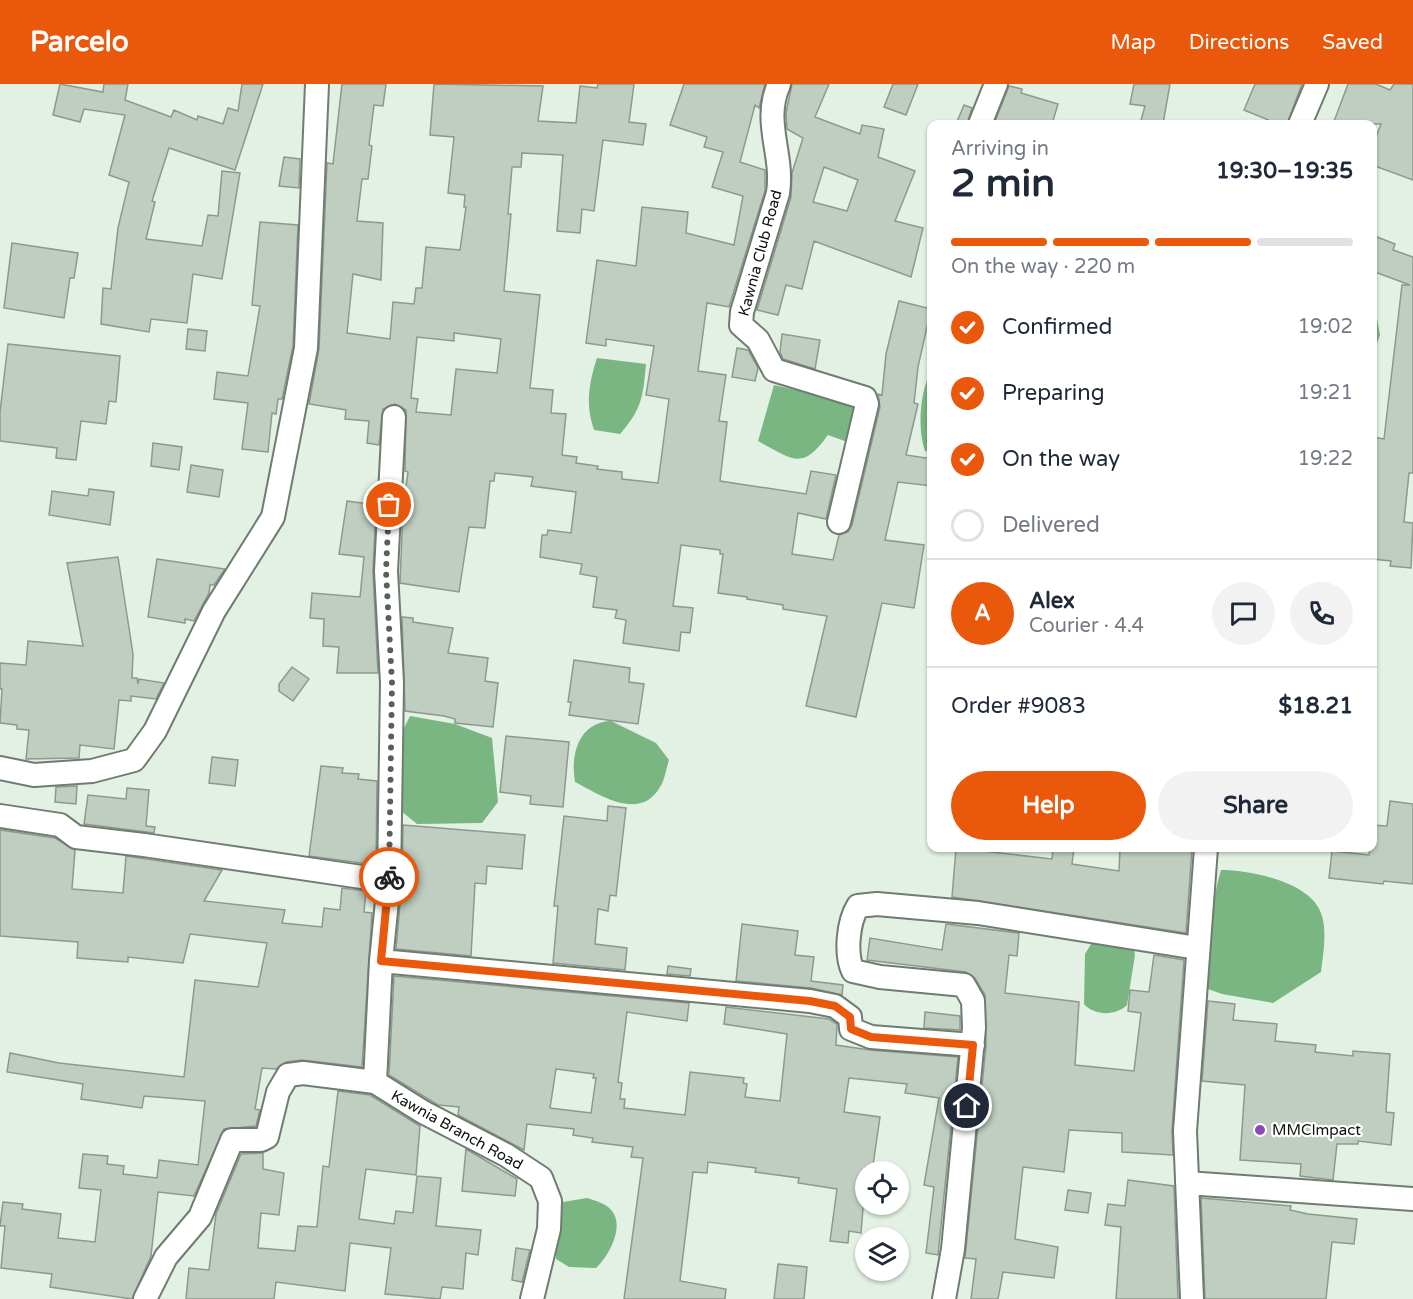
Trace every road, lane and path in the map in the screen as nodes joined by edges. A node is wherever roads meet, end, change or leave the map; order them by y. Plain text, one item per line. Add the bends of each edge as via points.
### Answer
1 (317, 84) edge
2 (779, 84) edge
3 (996, 84) edge
4 (1317, 84) edge
5 (982, 120) edge
6 (1302, 120) edge
7 (394, 417) dead end
8 (839, 522) dead end
9 (0, 768) edge
10 (0, 816) edge
11 (1206, 852) edge
12 (389, 881) junction
13 (1197, 948) junction
14 (381, 961) junction
15 (973, 1045) junction
16 (375, 1082) junction
17 (1187, 1183) junction
18 (1413, 1199) edge
19 (145, 1299) edge
20 (532, 1299) edge
21 (944, 1299) edge
22 (1192, 1299) edge

1 - 9 street via 306,348 273,517 213,611 155,731 134,760 92,771 34,775
2 - 8 street, Kawnia Club Road via 770,117 781,173 778,193 741,325 758,340 774,370 865,398 867,405
3 - 5 street
4 - 6 street
7 - 12 street, Kawnia Branch Road via 386,571 392,683
10 - 12 street via 60,825 76,837
11 - 13 street
12 - 14 street, Kawnia Branch Road
13 - 15 street via 978,914 877,904 858,906 850,926 849,964 853,971 964,986 973,1001
13 - 17 street via 1185,1131
14 - 15 street via 810,1001 835,1006 850,1017 851,1029 871,1037
14 - 16 street, Kawnia Branch Road
15 - 21 street via 953,1249
16 - 19 street via 303,1073 288,1076 278,1092 267,1137 232,1140 200,1217 166,1257
16 - 20 street, Kawnia Branch Road via 541,1178 550,1201 549,1229
17 - 18 street
17 - 22 street

